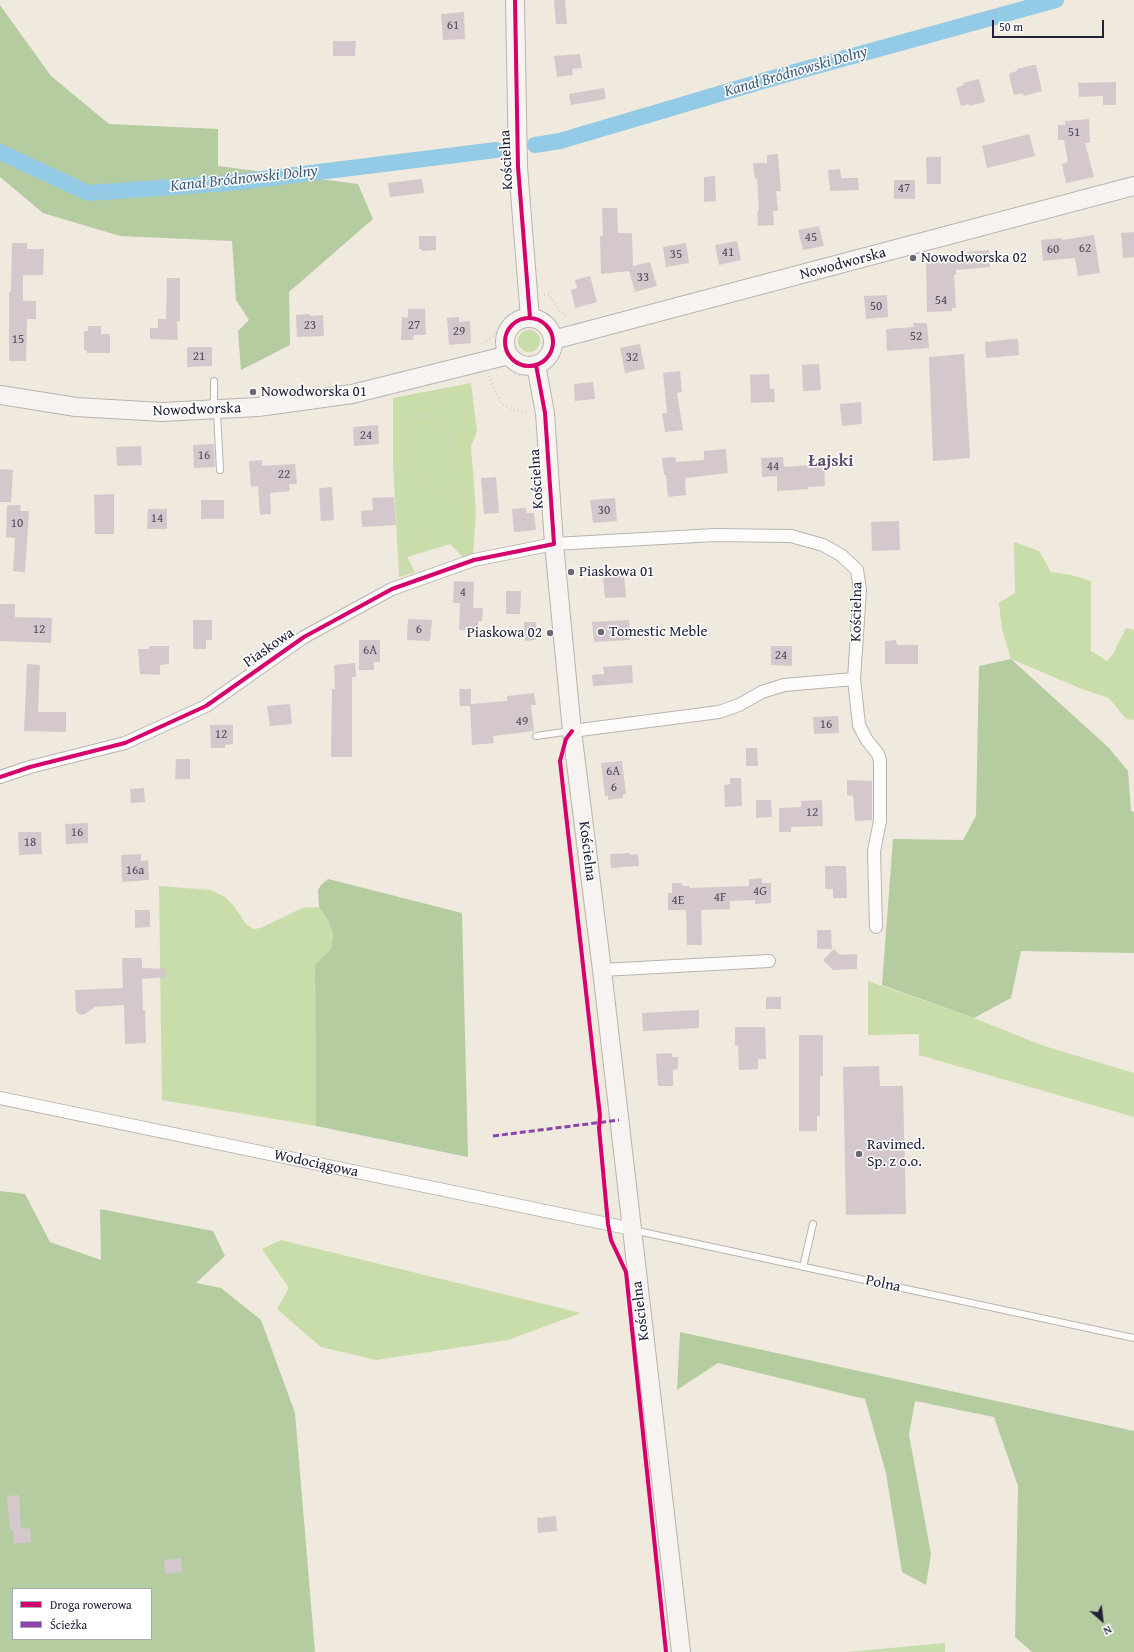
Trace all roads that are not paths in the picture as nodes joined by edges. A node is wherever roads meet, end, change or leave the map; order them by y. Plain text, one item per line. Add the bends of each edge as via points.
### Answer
1 (515, 0) edge
2 (1134, 186) edge
3 (530, 318) junction
4 (553, 340) junction
5 (509, 355) junction
6 (536, 365) junction
7 (214, 381) dead end
8 (0, 395) edge
9 (215, 410) junction
10 (220, 470) dead end
11 (554, 544) junction
12 (854, 680) junction
13 (572, 731) junction
14 (536, 736) dead end
15 (0, 777) edge
16 (876, 927) dead end
17 (769, 962) dead end
18 (602, 970) junction
19 (0, 1098) edge
20 (813, 1224) dead end
21 (632, 1229) junction
22 (803, 1266) junction
23 (1134, 1338) edge
24 (681, 1652) edge

1 - 3 street, Kościelna via 518,167
2 - 4 street, Nowodworska
3 - 4 street via 545,324
3 - 5 street via 520,320 510,327 506,337
4 - 6 street via 549,355
5 - 6 street via 522,364
5 - 9 street, Nowodworska via 352,394 258,407
6 - 11 street, Kościelna via 545,413
7 - 9 lane
8 - 9 street, Nowodworska via 76,407 162,412
9 - 10 lane
11 - 12 street, Kościelna via 716,535 791,536 823,545 857,570 860,590
11 - 13 street, Kościelna
11 - 15 street, Piaskowa via 474,560 392,589 304,637 206,706 124,743
12 - 13 street via 784,685 719,712
12 - 16 street, Kościelna via 859,725 880,761 880,821 874,851
13 - 14 lane
13 - 18 street, Kościelna
17 - 18 street
18 - 21 street, Kościelna
19 - 21 street, Wodociągowa
20 - 22 lane
21 - 22 lane, Polna
21 - 24 street, Kościelna
22 - 23 lane, Polna

